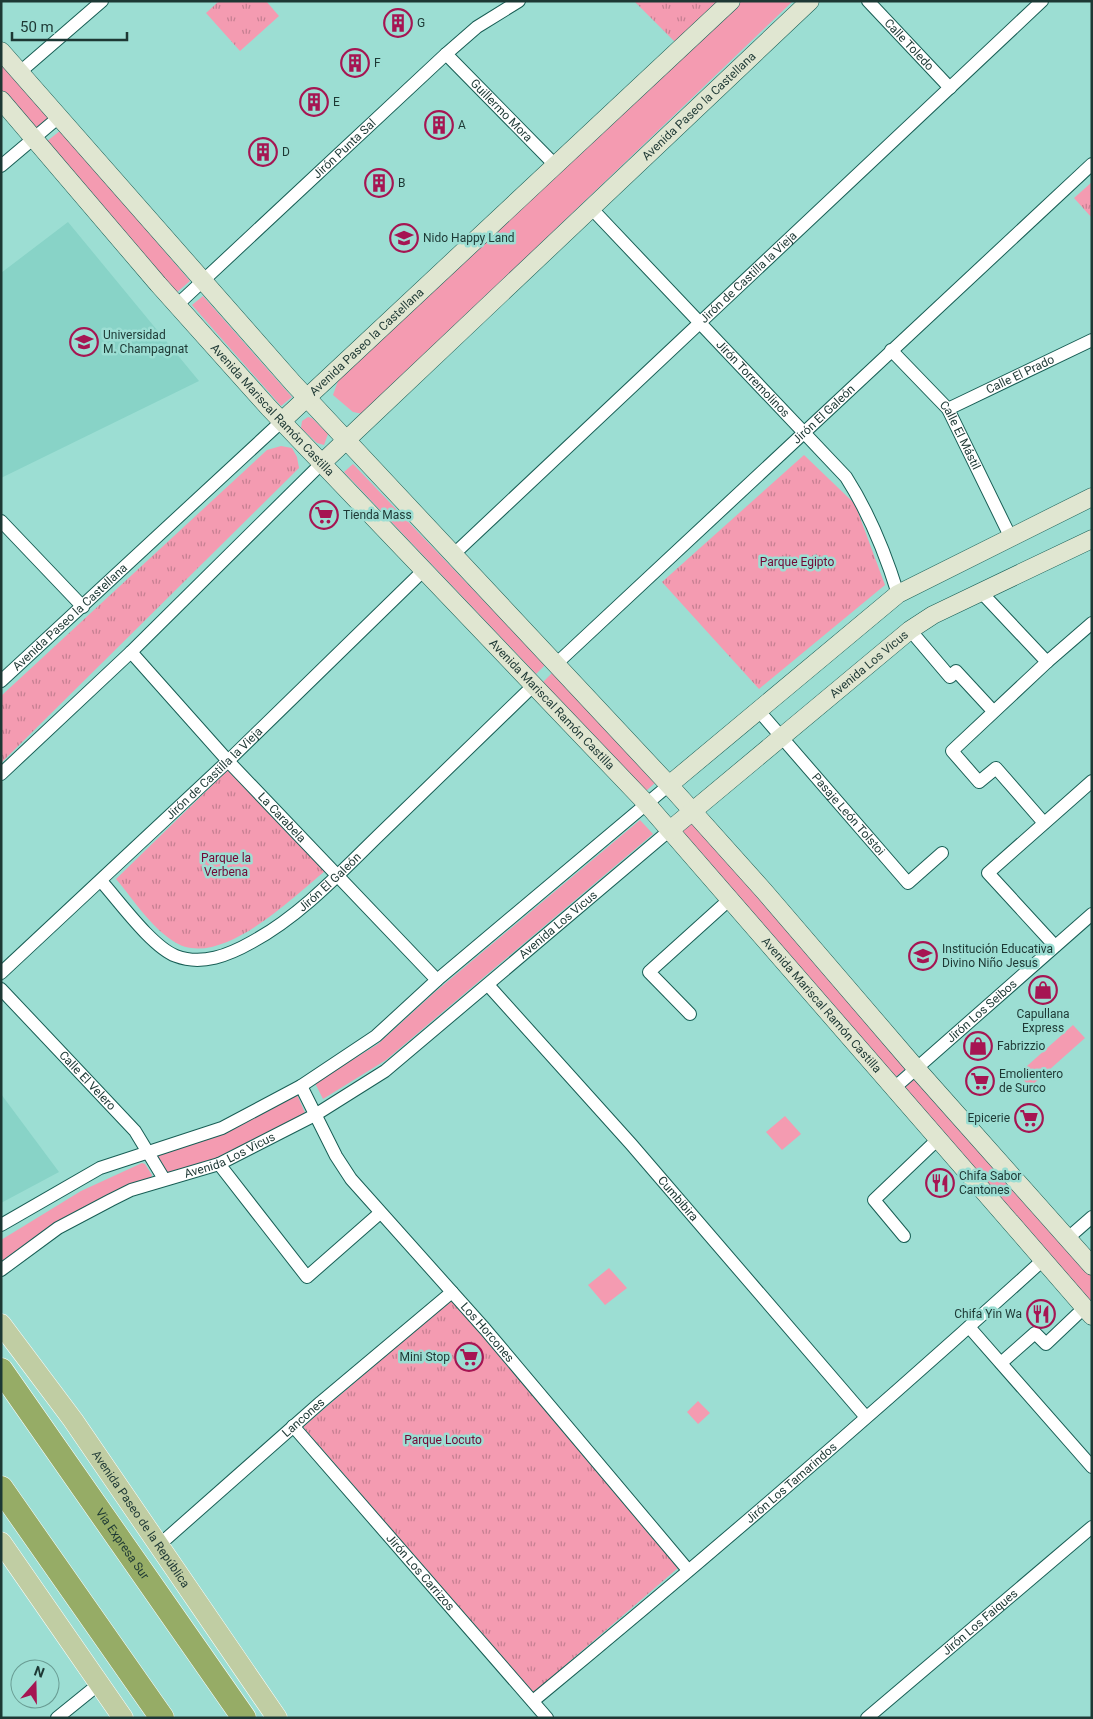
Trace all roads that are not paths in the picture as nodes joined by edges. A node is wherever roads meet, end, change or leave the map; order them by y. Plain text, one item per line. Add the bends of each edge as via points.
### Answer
1 (102, 1) edge
2 (519, 1) edge
3 (730, 1) edge
4 (810, 1) edge
5 (868, 1) edge
6 (1042, 1) edge
7 (1, 51) edge
8 (446, 54) junction
9 (20, 72) junction
10 (950, 88) junction
11 (1, 100) edge
12 (59, 117) junction
13 (35, 138) junction
14 (1092, 164) edge
15 (1, 166) edge
16 (556, 166) junction
17 (592, 209) junction
18 (204, 280) junction
19 (177, 305) junction
20 (702, 322) junction
21 (1092, 340) edge
22 (891, 350) junction
23 (308, 398) junction
24 (948, 409) junction
25 (282, 421) junction
26 (806, 432) junction
27 (348, 440) junction
28 (322, 463) junction
29 (1092, 497) edge
30 (1, 521) edge
31 (1010, 536) junction
32 (1092, 539) edge
33 (454, 554) junction
34 (424, 570) junction
35 (981, 592) junction
36 (898, 594) junction
37 (83, 607) junction
38 (1092, 623) edge
39 (910, 630) junction
40 (131, 652) junction
41 (1047, 662) junction
42 (556, 664) junction
43 (1, 681) edge
44 (534, 684) junction
45 (758, 710) junction
46 (993, 711) junction
47 (781, 736) junction
48 (228, 761) junction
49 (1, 774) edge
50 (1092, 781) edge
51 (669, 785) junction
52 (646, 803) junction
53 (692, 810) junction
54 (1044, 823) junction
55 (670, 830) junction
56 (942, 852) dead end
57 (337, 876) junction
58 (101, 881) junction
59 (730, 899) junction
60 (1092, 914) edge
61 (1055, 946) junction
62 (1, 973) edge
63 (438, 980) junction
64 (488, 985) junction
65 (1, 988) edge
66 (690, 1014) dead end
67 (916, 1068) junction
68 (301, 1086) junction
69 (893, 1089) junction
70 (315, 1114) junction
71 (937, 1140) junction
72 (148, 1153) junction
73 (219, 1164) junction
74 (164, 1179) junction
75 (380, 1213) junction
76 (1092, 1217) edge
77 (1, 1226) edge
78 (904, 1236) dead end
79 (1068, 1238) junction
80 (1043, 1260) junction
81 (1092, 1266) edge
82 (1, 1270) edge
83 (452, 1292) junction
84 (1088, 1312) edge
85 (1, 1324) edge
86 (970, 1327) junction
87 (1001, 1364) junction
88 (1, 1370) edge
89 (865, 1416) junction
90 (293, 1426) junction
91 (1092, 1467) edge
92 (1, 1488) edge
93 (1092, 1527) edge
94 (1, 1542) edge
95 (158, 1546) junction
96 (688, 1570) junction
97 (99, 1684) junction
98 (532, 1701) junction
99 (57, 1718) edge
100 (123, 1718) edge
101 (162, 1718) edge
102 (244, 1718) edge
103 (277, 1718) edge
104 (547, 1718) edge
105 (867, 1718) edge

1 - 9 street
2 - 8 street, Jirón Punta Sal via 478,27
3 - 16 main road, Avenida Paseo la Castellana
4 - 17 main road, Avenida Paseo la Castellana
5 - 10 street, Calle Toledo
6 - 10 street, Jirón de Castilla la Vieja
7 - 9 main road
8 - 16 street, Guillermo Mora
8 - 18 street, Jirón Punta Sal
9 - 12 main road
10 - 20 street, Jirón de Castilla la Vieja
11 - 13 main road, Avenida Mariscal Ramón Castilla
12 - 13 street
12 - 18 main road
13 - 15 street
13 - 19 main road, Avenida Mariscal Ramón Castilla
14 - 22 street, Jirón El Galeón
16 - 23 main road, Avenida Paseo la Castellana
17 - 20 street, Jirón Torremolinos
17 - 27 main road, Avenida Paseo la Castellana
18 - 19 street, Jirón Punta Sal
18 - 23 main road
19 - 25 main road, Avenida Mariscal Ramón Castilla
20 - 26 street, Jirón Torremolinos
20 - 33 street, Jirón de Castilla la Vieja
21 - 24 street, Calle El Prado
22 - 24 street, Calle El Mástil
22 - 26 street, Jirón El Galeón
23 - 25 main road, Avenida Paseo la Castellana
23 - 27 main road
24 - 31 street, Calle El Mástil
25 - 28 main road, Avenida Mariscal Ramón Castilla
25 - 37 street, Avenida Paseo la Castellana
26 - 36 street, Jirón Torremolinos via 846,477 864,505
26 - 42 street, Jirón El Galeón
27 - 28 main road, Avenida Paseo la Castellana
27 - 33 main road
28 - 34 main road, Avenida Mariscal Ramón Castilla
28 - 40 street
29 - 31 main road, Avenida Los Vicus
30 - 37 street
31 - 36 main road, Avenida Los Vicus
32 - 35 main road, Avenida Los Vicus
33 - 42 main road
34 - 44 main road, Avenida Mariscal Ramón Castilla
34 - 48 street, Jirón de Castilla la Vieja
35 - 39 main road, Avenida Los Vicus
35 - 41 street
36 - 45 main road, Avenida Los Vicus
37 - 43 street, Avenida Paseo la Castellana
38 - 41 street
39 - 46 street via 950,677 956,671
39 - 47 main road, Avenida Los Vicus
40 - 48 street, La Carabela
40 - 49 street
41 - 46 street
42 - 51 main road
44 - 52 main road, Avenida Mariscal Ramón Castilla
44 - 57 street, Jirón El Galeón
45 - 47 street, Pasaje León Tolstoi
45 - 51 main road, Avenida Los Vicus
46 - 54 street via 952,751 980,782 996,768
47 - 53 main road, Avenida Los Vicus
47 - 56 street, Pasaje León Tolstoi via 908,883
48 - 57 street, La Carabela
48 - 58 street, Jirón de Castilla la Vieja
50 - 54 street
51 - 52 street, Avenida Los Vicus
51 - 53 main road
52 - 55 main road, Avenida Mariscal Ramón Castilla
52 - 63 street, Avenida Los Vicus
53 - 55 main road, Avenida Los Vicus
53 - 67 main road
54 - 61 street via 988,874
55 - 59 main road, Avenida Mariscal Ramón Castilla
55 - 64 street, Avenida Los Vicus
57 - 58 street, Jirón El Galeón via 287,919 254,941 213,958 193,960 175,956 159,946
57 - 63 street, La Carabela
58 - 62 street, Jirón de Castilla la Vieja
59 - 66 street via 649,972
59 - 69 main road, Avenida Mariscal Ramón Castilla
60 - 61 street, Jirón Los Seibos
61 - 67 street, Jirón Los Seibos
63 - 68 street, Avenida Los Vicus via 376,1036
64 - 70 street, Avenida Los Vicus via 385,1071
64 - 89 street, Cumbibira via 631,1144
65 - 72 street, Calle El Velero via 135,1131
67 - 69 street, Jirón Los Seibos
67 - 79 main road
68 - 70 street, Los Horcones
68 - 72 street, Avenida Los Vicus via 222,1128
69 - 71 main road, Avenida Mariscal Ramón Castilla
70 - 73 street, Avenida Los Vicus
70 - 75 street, Los Horcones via 351,1179
71 - 78 street via 874,1200
71 - 80 main road, Avenida Mariscal Ramón Castilla
72 - 74 street, Calle El Velero
72 - 77 street, Avenida Los Vicus via 100,1168
73 - 74 street, Avenida Los Vicus
73 - 75 street via 307,1277
74 - 82 street, Avenida Los Vicus via 131,1190 58,1228
75 - 83 street, Los Horcones
76 - 79 street
79 - 81 main road
80 - 84 main road, Avenida Mariscal Ramón Castilla
80 - 86 street, Jirón Los Tamarindos
83 - 90 street, Lancones
83 - 96 street, Los Horcones
84 - 87 street via 1046,1344 1036,1333
85 - 95 main road, Avenida Paseo de la República via 73,1420
86 - 87 street
86 - 89 street, Jirón Los Tamarindos
87 - 91 street
88 - 102 highway, Via Expresa Sur
89 - 96 street, Jirón Los Tamarindos
90 - 95 street, Lancones
90 - 98 street, Jirón Los Carrizos
92 - 101 highway
93 - 105 street, Jirón Los Faiques
94 - 97 main road
95 - 103 main road, Avenida Paseo de la República
96 - 98 street, Jirón Los Tamarindos
97 - 99 street
97 - 100 main road
98 - 104 street, Jirón Los Carrizos

